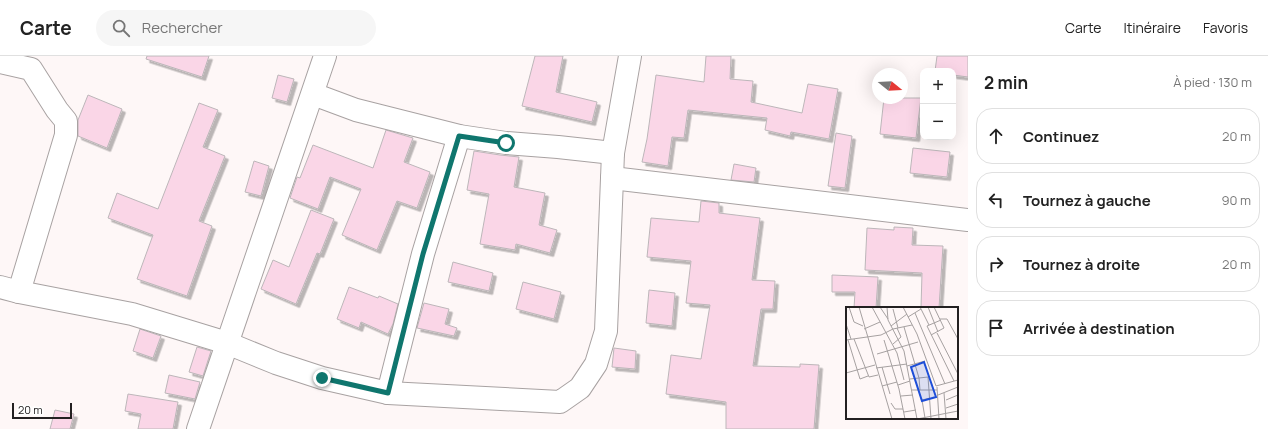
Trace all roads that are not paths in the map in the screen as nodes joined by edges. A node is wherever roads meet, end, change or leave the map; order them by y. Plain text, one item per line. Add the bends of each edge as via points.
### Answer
1 (325, 56) edge
2 (630, 56) edge
3 (0, 62) edge
4 (313, 94) junction
5 (459, 136) junction
6 (613, 153) junction
7 (612, 178) junction
8 (968, 220) edge
9 (9, 290) edge
10 (227, 343) junction
11 (388, 393) junction
12 (198, 429) edge

1 - 4 street
2 - 6 street
3 - 9 street via 31,69 66,121 66,135
4 - 5 street via 356,110
4 - 10 street
5 - 6 street
5 - 11 street via 423,254
6 - 7 street
7 - 8 street
7 - 11 street via 606,331 596,364 580,388 560,402
9 - 10 street via 132,314
10 - 11 street via 322,378
10 - 12 street

